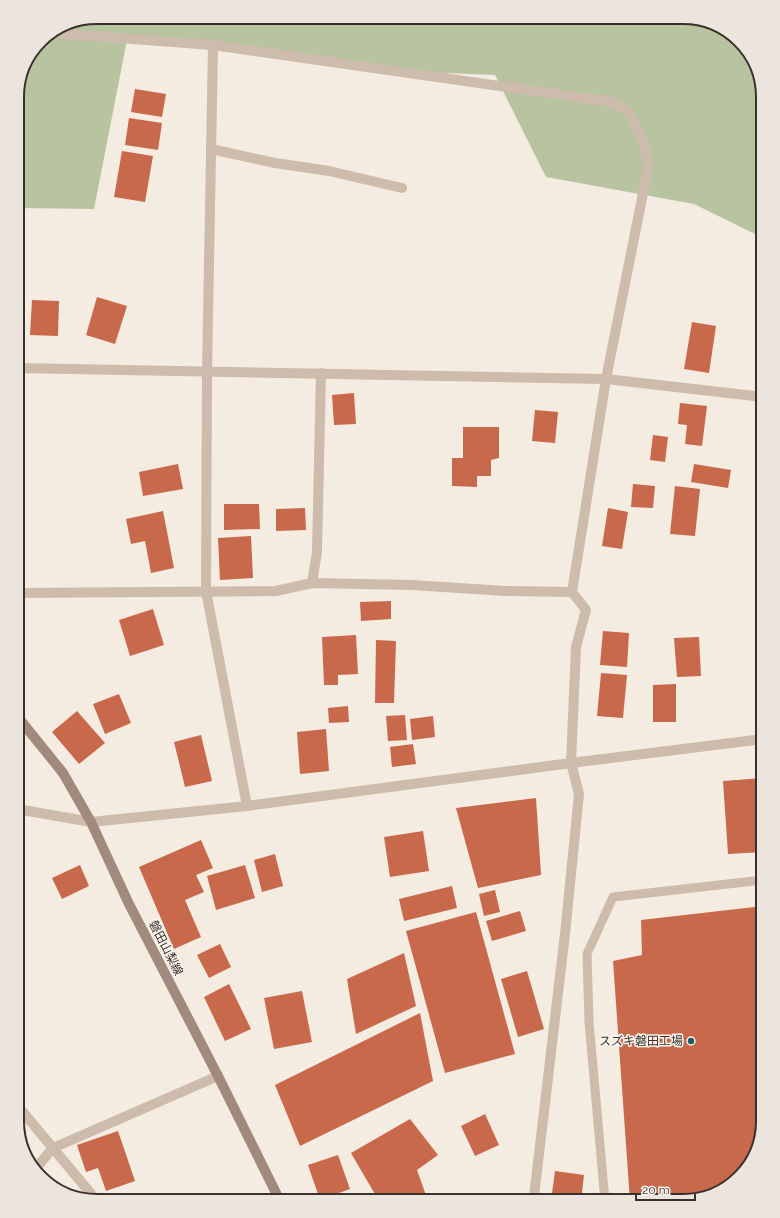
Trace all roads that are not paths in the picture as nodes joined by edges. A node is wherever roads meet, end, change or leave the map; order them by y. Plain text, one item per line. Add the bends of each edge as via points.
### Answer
1 (61, 34) edge
2 (213, 46) junction
3 (211, 149) junction
4 (402, 188) dead end
5 (24, 368) edge
6 (207, 372) junction
7 (321, 373) junction
8 (606, 379) junction
9 (756, 396) edge
10 (312, 583) junction
11 (206, 591) junction
12 (24, 592) edge
13 (572, 592) junction
14 (24, 725) edge
15 (756, 740) edge
16 (571, 763) junction
17 (248, 806) junction
18 (24, 810) edge
19 (91, 822) junction
20 (756, 881) edge
21 (218, 1076) junction
22 (24, 1113) edge
23 (53, 1148) junction
24 (39, 1165) edge
25 (91, 1194) edge
26 (277, 1194) edge
27 (534, 1194) edge
28 (604, 1194) edge

1 - 2 street
2 - 3 street
2 - 8 street via 612,102 629,112 644,143 648,168
3 - 4 street via 275,163 329,171
3 - 6 street
5 - 6 street
6 - 7 street
6 - 11 street
7 - 8 street
7 - 10 street via 317,552
8 - 9 street
8 - 13 street
10 - 11 street via 276,591
10 - 13 street
11 - 12 street
11 - 17 street
13 - 16 street via 586,610 576,647
14 - 19 main road, 磐田山梨線 via 63,773
15 - 16 street
16 - 17 street
16 - 27 street via 579,794 576,832
17 - 19 street
18 - 19 street
19 - 21 main road, 磐田山梨線 via 129,904
20 - 28 lane via 613,897 587,954 589,1022
21 - 23 street
21 - 26 main road, 磐田山梨線
22 - 23 street
23 - 24 street
23 - 25 street

